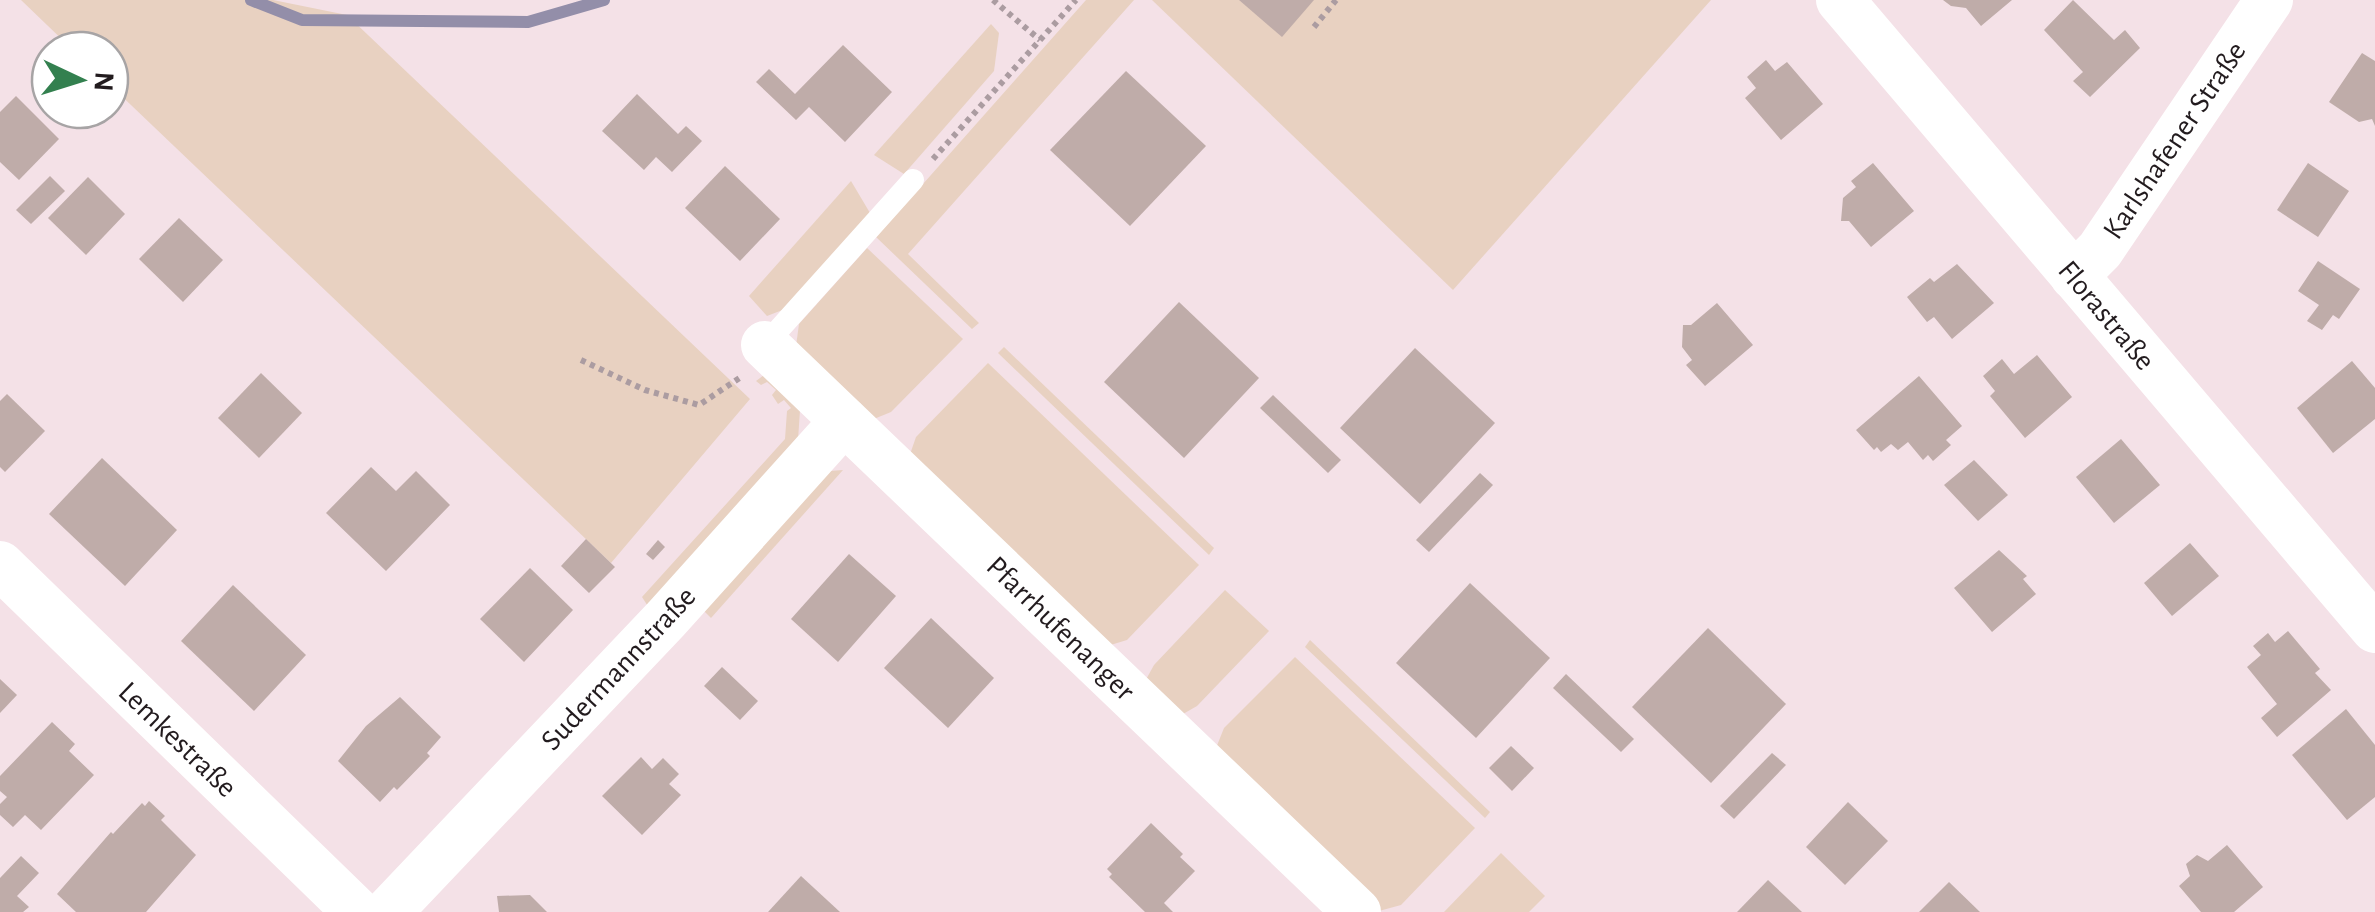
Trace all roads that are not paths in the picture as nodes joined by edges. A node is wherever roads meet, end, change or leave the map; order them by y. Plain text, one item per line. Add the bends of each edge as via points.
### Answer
1 (1840, 0) edge
2 (2269, 0) edge
3 (913, 180) road end
4 (2074, 276) junction
5 (769, 348) joint
6 (844, 421) junction
7 (0, 566) edge
8 (2375, 629) edge
9 (356, 912) edge
10 (388, 912) edge
11 (1357, 912) edge

1 - 4 street, Florastraße
2 - 4 street, Karlshafener Straße via 2100,250
3 - 5 lane
4 - 8 street, Florastraße
5 - 6 street, Pfarrhufenanger
6 - 10 street, Sudermannstraße
6 - 11 street, Pfarrhufenanger
7 - 9 street, Lemkestraße

